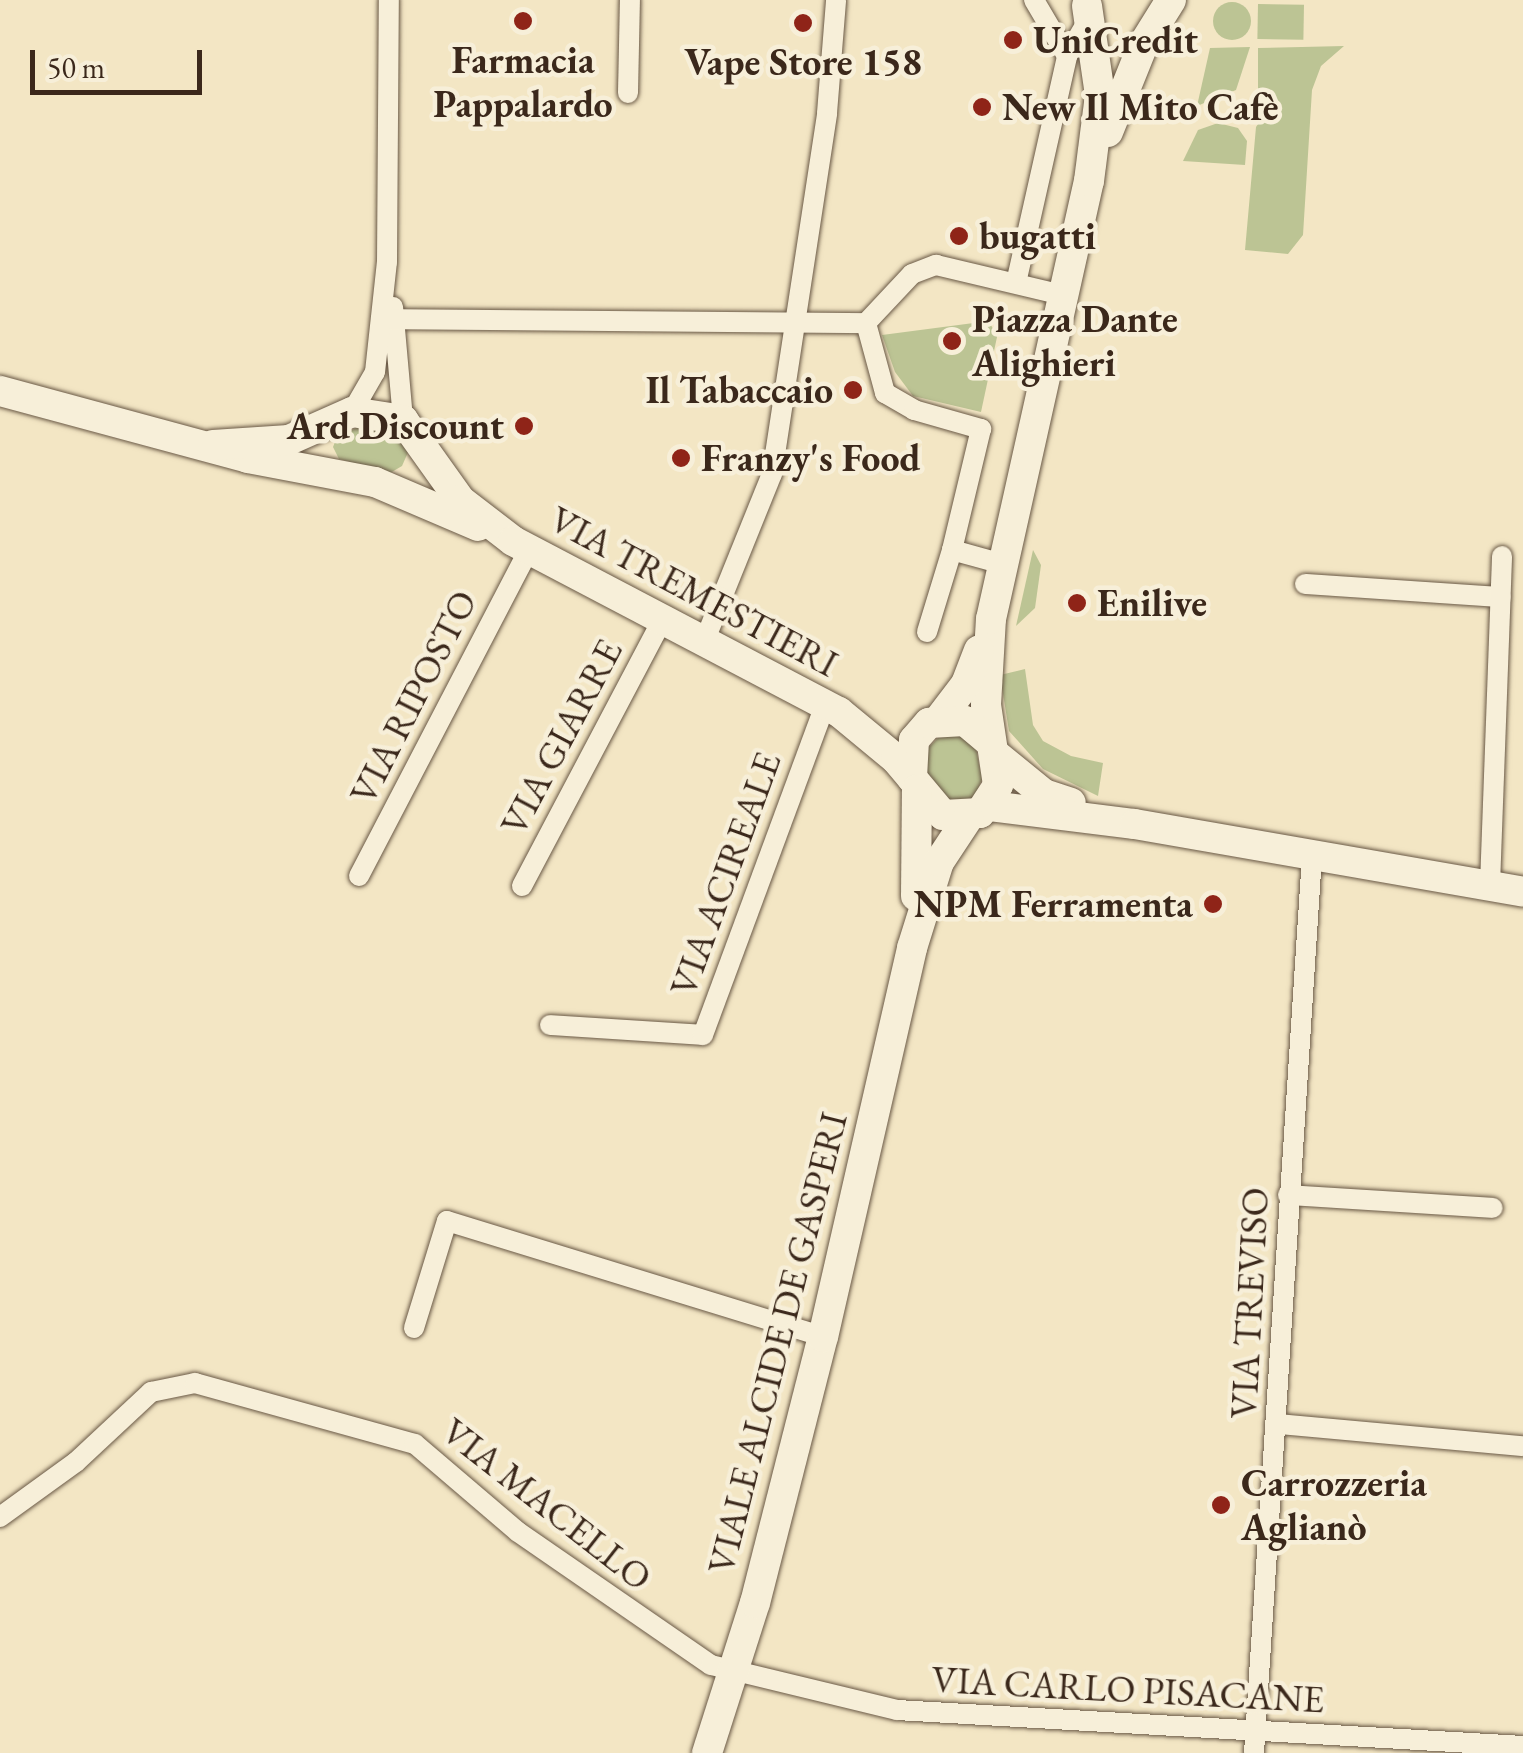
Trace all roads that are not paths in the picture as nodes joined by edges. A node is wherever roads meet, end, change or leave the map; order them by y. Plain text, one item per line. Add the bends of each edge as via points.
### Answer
1 (389, 0) edge
2 (630, 0) edge
3 (836, 0) edge
4 (1034, 0) edge
5 (1088, 7) edge
6 (1169, 7) edge
7 (1067, 56) junction
8 (628, 94) dead end
9 (1089, 181) junction
10 (1016, 284) junction
11 (1064, 295) junction
12 (388, 319) junction
13 (793, 322) junction
14 (857, 323) junction
15 (0, 391) edge
16 (341, 418) junction
17 (409, 428) junction
18 (213, 445) junction
19 (363, 480) junction
20 (521, 546) junction
21 (952, 550) junction
22 (1502, 556) dead end
23 (1004, 564) junction
24 (1305, 584) dead end
25 (1500, 597) junction
26 (991, 619) junction
27 (662, 620) junction
28 (926, 632) dead end
29 (704, 642) junction
30 (832, 708) junction
31 (934, 720) junction
32 (992, 747) junction
33 (914, 784) junction
34 (979, 812) junction
35 (1135, 824) junction
36 (1312, 856) junction
37 (359, 876) dead end
38 (1490, 885) junction
39 (522, 886) dead end
40 (1523, 892) edge
41 (912, 948) junction
42 (550, 1025) dead end
43 (1288, 1195) junction
44 (1493, 1208) dead end
45 (414, 1328) dead end
46 (823, 1337) junction
47 (1279, 1424) junction
48 (1523, 1446) edge
49 (0, 1517) edge
50 (734, 1671) junction
51 (1255, 1742) edge
52 (1523, 1746) edge
53 (708, 1753) edge

1 - 12 street
2 - 8 street
3 - 13 street via 827,113
4 - 7 street
5 - 6 main road via 1121,28
5 - 7 street
5 - 9 main road via 1100,95
6 - 9 main road
7 - 10 street
9 - 11 main road
10 - 11 street
10 - 14 street via 936,265 912,274
11 - 23 main road
12 - 13 street
12 - 16 street via 374,372
12 - 17 street
13 - 14 street
13 - 29 street via 772,474
14 - 21 street via 886,393 914,410 981,428
15 - 18 main road
16 - 17 main road
16 - 18 main road via 266,445
16 - 19 main road via 321,434 320,456
17 - 19 main road via 405,474
17 - 20 main road via 460,500
18 - 19 main road
19 - 20 main road
20 - 27 main road, VIA TREMESTIERI
20 - 37 street, VIA RIPOSTO
21 - 23 street
21 - 28 street
22 - 25 street
23 - 26 main road
24 - 25 street
25 - 38 street
26 - 31 main road via 966,684
26 - 32 main road
27 - 29 main road, VIA TREMESTIERI
27 - 39 street, VIA GIARRE
29 - 30 main road, VIA TREMESTIERI
30 - 31 main road via 882,725
30 - 33 main road
30 - 42 street, VIA ACIREALE via 704,1035
31 - 32 main road via 965,721
31 - 33 main road via 914,740
32 - 34 main road via 998,786
32 - 35 main road via 1044,794
33 - 34 main road via 942,815
33 - 41 main road
34 - 35 main road
34 - 41 main road via 939,862
35 - 36 main road
36 - 38 main road
36 - 43 street, VIA TREVISO
38 - 40 main road
41 - 46 main road, VIALE ALCIDE DE GASPERI
43 - 44 street
43 - 47 street, VIA TREVISO
45 - 46 street via 447,1221
46 - 50 main road, VIALE ALCIDE DE GASPERI
47 - 48 street
47 - 51 street, VIA TREVISO
49 - 50 street, VIA MACELLO via 76,1462 151,1392 195,1383 415,1444 518,1532 655,1631 711,1665
50 - 51 street, VIA CARLO PISACANE via 897,1710
50 - 53 main road, VIALE ALCIDE DE GASPERI
51 - 52 street, VIA CARLO PISACANE

